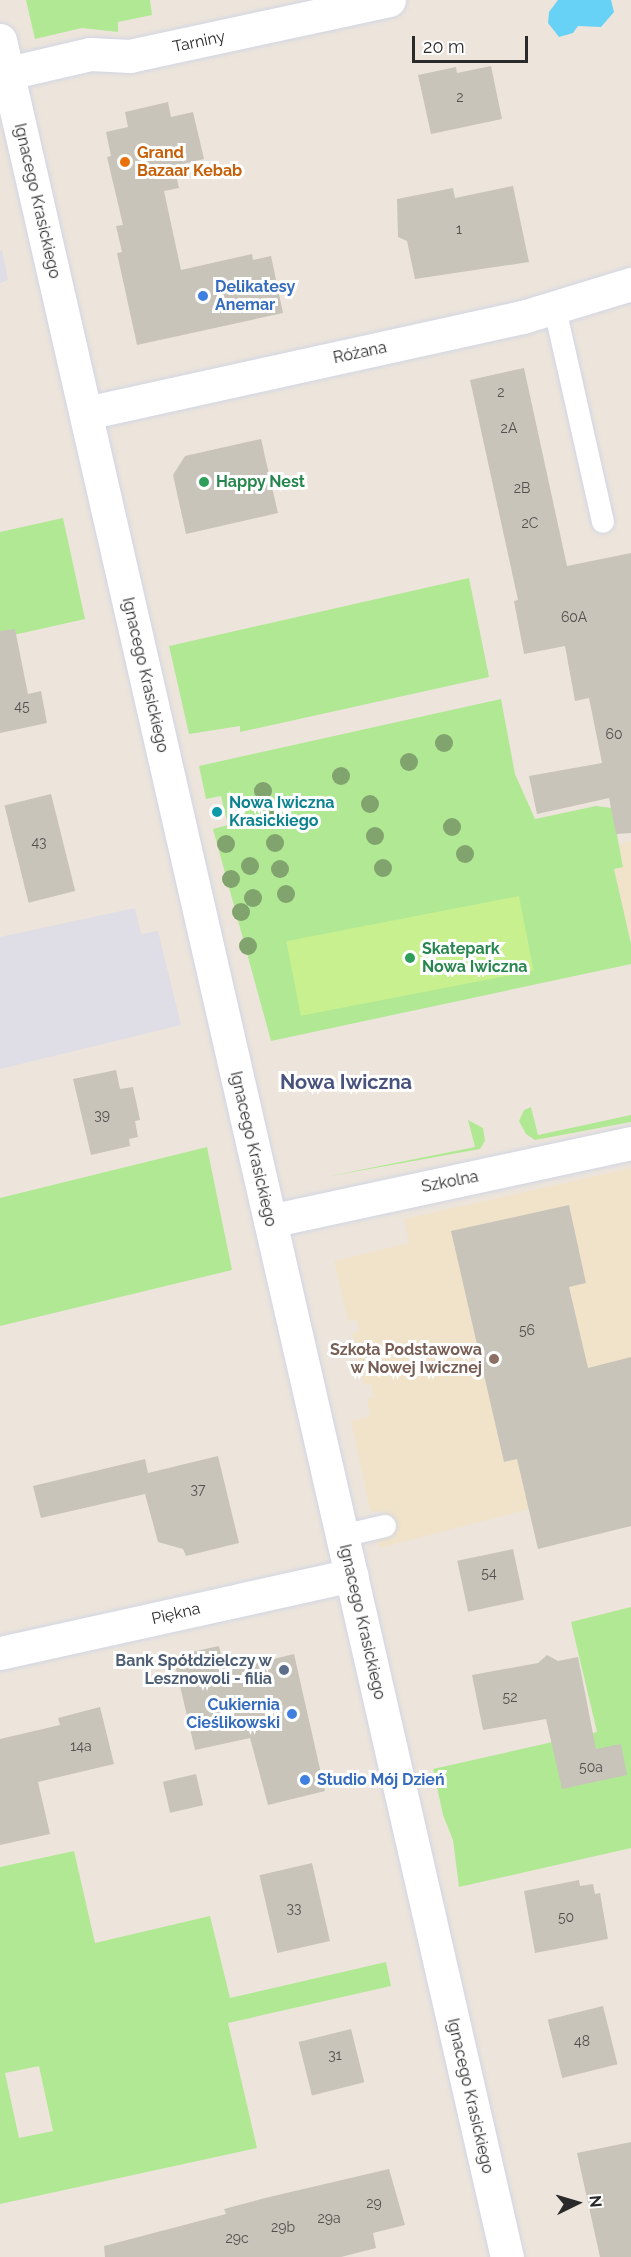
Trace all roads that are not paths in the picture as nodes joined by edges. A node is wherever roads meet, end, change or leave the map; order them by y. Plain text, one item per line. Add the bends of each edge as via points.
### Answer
1 (389, 0) edge
2 (0, 40) edge
3 (4, 74) edge
4 (631, 284) edge
5 (555, 309) junction
6 (86, 413) junction
7 (603, 522) dead end
8 (631, 1143) edge
9 (270, 1221) junction
10 (385, 1526) dead end
11 (342, 1536) junction
12 (351, 1575) junction
13 (0, 1653) edge
14 (507, 2257) edge

1 - 3 street, Tarniny via 130,56 90,54
2 - 3 street, Ignacego Krasickiego
3 - 6 street, Ignacego Krasickiego
4 - 5 street, Różana
5 - 6 street, Różana
5 - 7 lane
6 - 9 street, Ignacego Krasickiego
8 - 9 street, Szkolna
9 - 11 street, Ignacego Krasickiego
10 - 11 lane
11 - 12 street, Ignacego Krasickiego
12 - 13 street, Piękna
12 - 14 street, Ignacego Krasickiego

